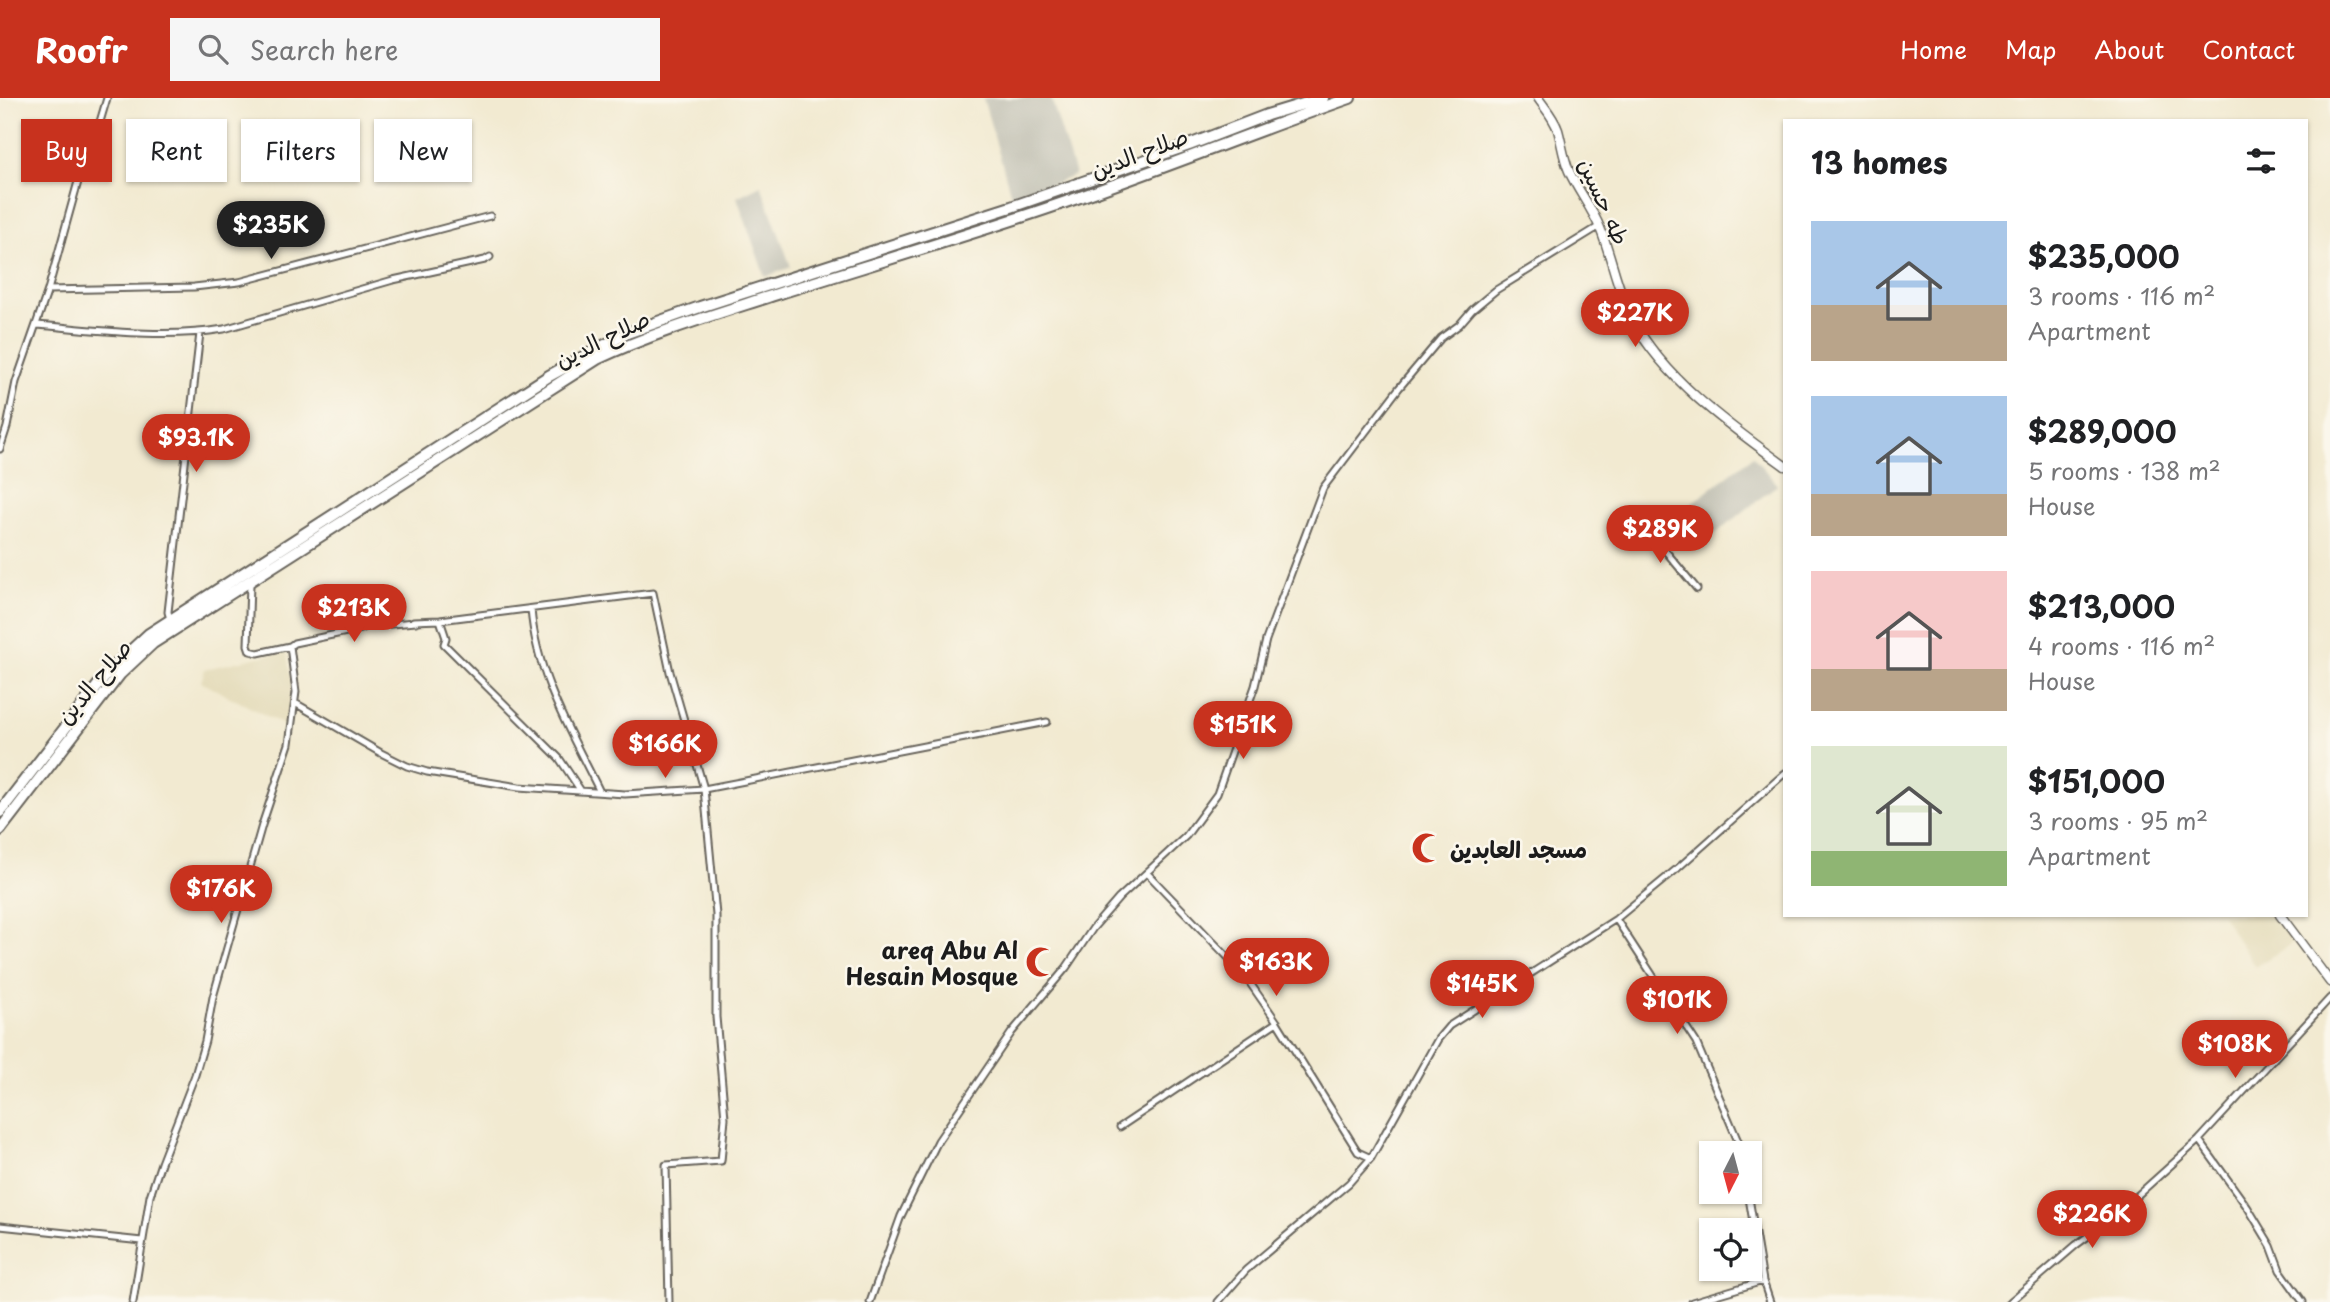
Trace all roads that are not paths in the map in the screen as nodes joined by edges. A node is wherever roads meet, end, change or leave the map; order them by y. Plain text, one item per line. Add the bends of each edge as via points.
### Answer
1 (107, 98) edge
2 (1323, 98) edge
3 (1350, 98) edge
4 (1538, 98) edge
5 (1285, 115) junction
6 (490, 216) dead end
7 (1600, 226) junction
8 (490, 257) dead end
9 (48, 290) junction
10 (37, 325) junction
11 (200, 333) junction
12 (0, 449) edge
13 (1783, 464) edge
14 (395, 481) junction
15 (1643, 524) dead end
16 (250, 584) dead end
17 (1697, 589) dead end
18 (531, 609) junction
19 (170, 619) junction
20 (440, 620) junction
21 (290, 646) junction
22 (295, 703) junction
23 (1047, 722) dead end
24 (1783, 775) edge
25 (704, 789) junction
26 (581, 792) junction
27 (600, 792) junction
28 (0, 813) edge
29 (0, 830) edge
30 (1147, 873) junction
31 (2281, 917) edge
32 (1616, 919) junction
33 (2330, 982) edge
34 (2330, 998) edge
35 (1277, 1021) junction
36 (1120, 1127) dead end
37 (2199, 1140) junction
38 (1738, 1141) edge
39 (1371, 1158) junction
40 (1750, 1204) edge
41 (0, 1226) edge
42 (142, 1241) junction
43 (1763, 1281) junction
44 (133, 1302) edge
45 (668, 1302) edge
46 (870, 1302) edge
47 (1218, 1302) edge
48 (1692, 1302) edge
49 (1770, 1302) edge
50 (2010, 1302) edge
51 (2303, 1302) edge

1 - 9 street
2 - 5 highway, صلاح الدين
3 - 5 highway, صلاح الدين
4 - 7 street, طه حسين via 1558,129 1570,172
5 - 14 highway, صلاح الدين via 626,333 573,361
6 - 9 street via 239,282
7 - 13 street, طه حسين via 1632,319 1666,368
7 - 30 street via 1496,290 1441,338 1323,488 1266,640 1217,794 1186,836
8 - 11 street
9 - 10 street
10 - 11 street
10 - 12 street via 16,382
11 - 19 street
14 - 19 highway, صلاح الدين
14 - 29 highway, صلاح الدين via 140,653
15 - 17 street
16 - 21 street via 250,651
18 - 20 street
18 - 25 street via 653,593
18 - 27 street via 548,686
19 - 28 highway, صلاح الدين via 110,670
20 - 21 street via 367,626
20 - 26 street via 444,644 559,758
21 - 22 street
22 - 26 street via 417,769 519,787
22 - 42 street via 289,744 213,997 203,1047 160,1163
23 - 25 street
24 - 32 street
25 - 27 street
25 - 45 street via 716,915 716,1017 724,1129 721,1161 666,1165
26 - 27 street
30 - 35 street via 1243,973
30 - 46 street via 1093,928 1012,1032 938,1141 901,1216
31 - 33 street
32 - 38 street via 1696,1042
32 - 39 street via 1449,1026
34 - 37 street
35 - 36 street
35 - 39 street via 1358,1152
37 - 50 street
37 - 51 street via 2248,1208 2280,1270
39 - 47 street via 1349,1183 1246,1270
40 - 43 street
41 - 42 street
42 - 44 street
43 - 48 street
43 - 49 street

